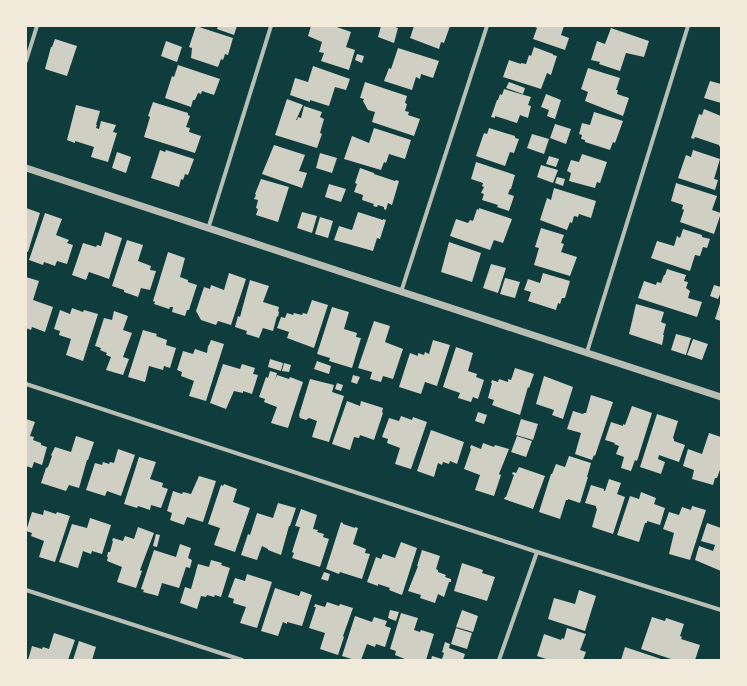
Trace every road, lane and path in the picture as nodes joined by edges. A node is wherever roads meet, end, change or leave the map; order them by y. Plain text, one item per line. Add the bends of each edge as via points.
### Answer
1 (37, 26) edge
2 (271, 26) edge
3 (487, 26) edge
4 (688, 26) edge
5 (26, 61) edge
6 (26, 168) edge
7 (208, 229) junction
8 (401, 292) junction
9 (587, 352) junction
10 (26, 384) edge
11 (721, 397) edge
12 (537, 552) junction
13 (26, 590) edge
14 (721, 610) edge
15 (242, 660) edge
16 (499, 660) edge

1 - 5 street
2 - 7 street
3 - 8 street
4 - 9 street
6 - 7 street
7 - 8 street
8 - 9 street
9 - 11 street
10 - 12 street
12 - 14 street
12 - 16 street
13 - 15 street

